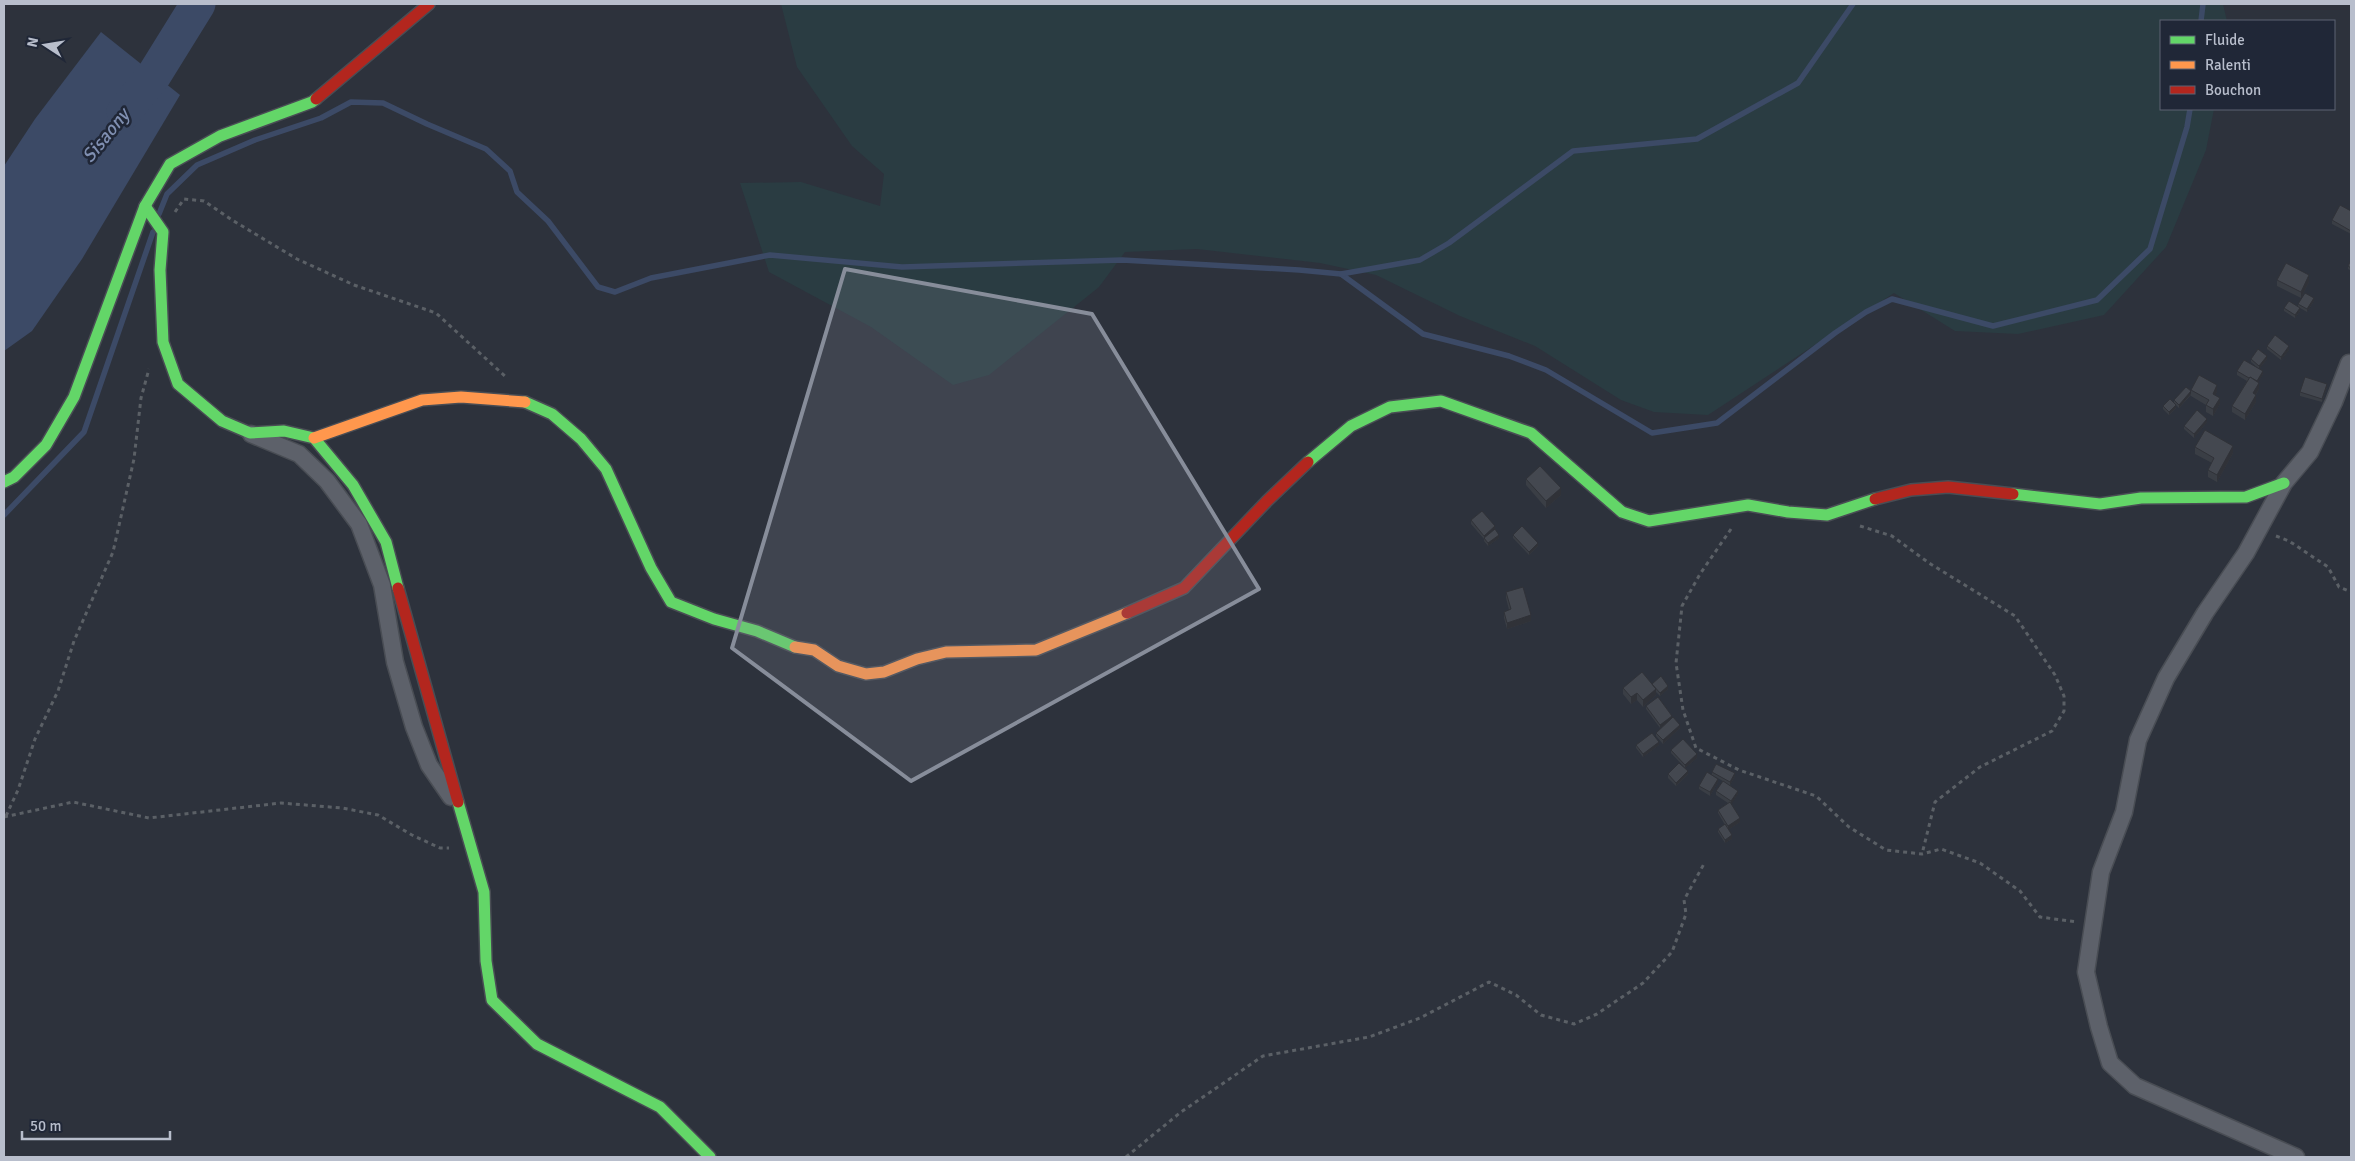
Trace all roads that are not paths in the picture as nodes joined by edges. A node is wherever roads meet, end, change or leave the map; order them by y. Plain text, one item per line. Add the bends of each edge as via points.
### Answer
1 (429, 4) edge
2 (145, 206) junction
3 (2349, 364) dead end
4 (250, 433) junction
5 (314, 438) junction
6 (4, 482) edge
7 (2284, 483) junction
8 (460, 810) junction
9 (710, 1157) edge
10 (2296, 1157) edge

1 - 2 street via 312,102 220,136 170,164
2 - 4 street via 163,232 160,270 163,342 178,384 222,421
2 - 6 street via 74,397 46,445 14,477
3 - 7 street via 2310,452
4 - 5 street via 284,431
4 - 8 street via 299,454 327,481 358,524 382,585 395,662 414,726 429,766
5 - 7 street via 422,400 461,397 521,400 552,414 606,469 651,568 671,602 791,646 814,650 838,666 866,674 884,672 946,652 1036,650 1184,588 1313,457 1351,426 1390,407 1441,401 1530,433 1622,512 1649,521 1748,505 1827,515 1911,490 1948,487 2100,504 2141,498 2246,497
5 - 8 street via 353,485 386,542
7 - 10 street via 2246,553 2166,678 2138,740 2124,812 2101,872 2086,972 2110,1063 2135,1086
8 - 9 street via 484,892 486,961 492,1000 537,1044 660,1107

